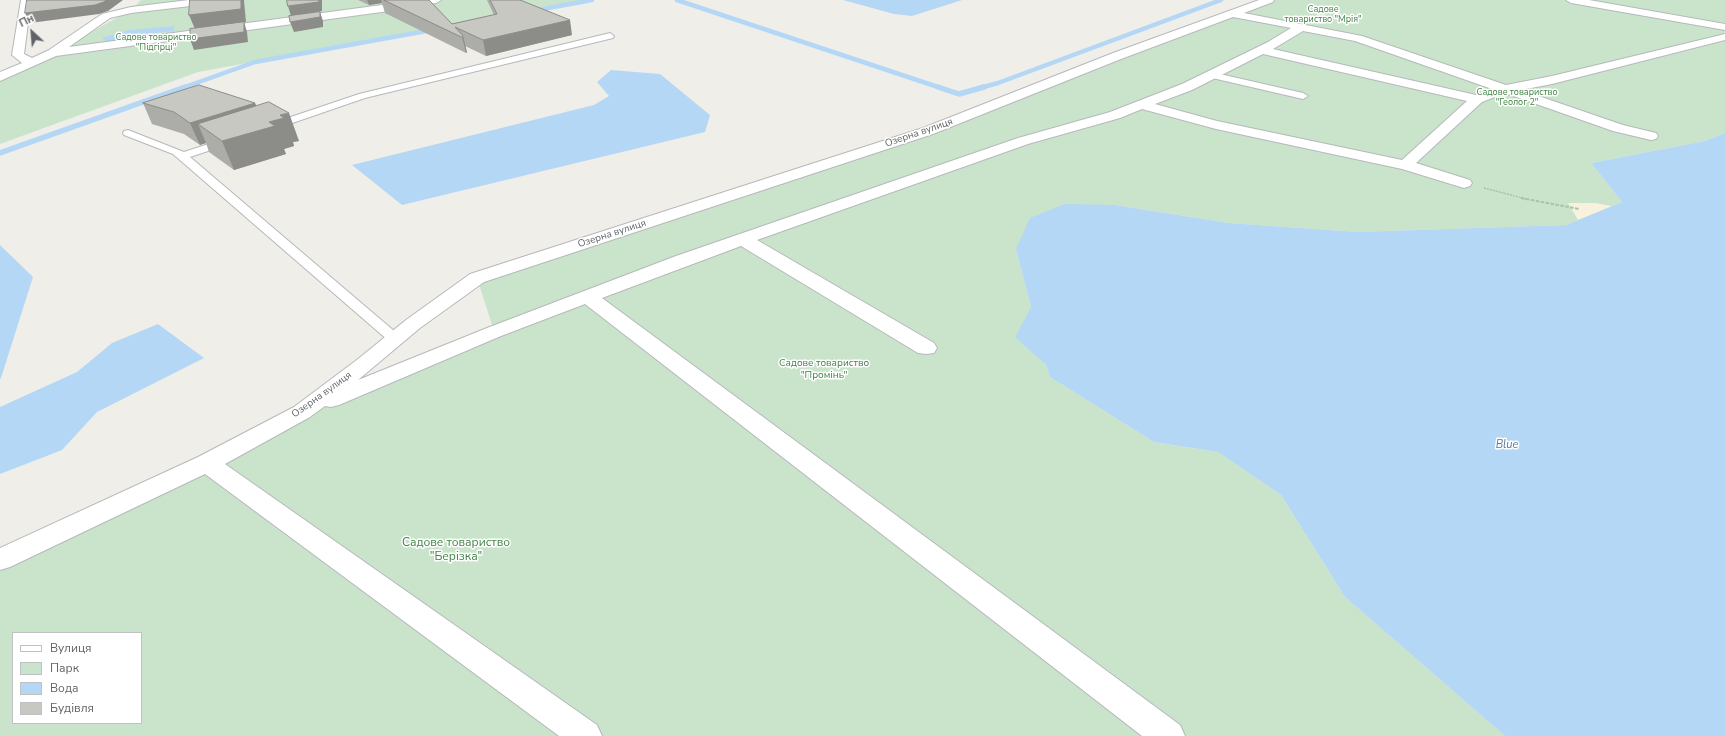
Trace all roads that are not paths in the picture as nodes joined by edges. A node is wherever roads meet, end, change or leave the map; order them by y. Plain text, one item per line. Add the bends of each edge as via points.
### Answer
1 (26, 0) edge
2 (141, 0) edge
3 (216, 0) edge
4 (436, 0) edge
5 (1269, 0) edge
6 (1571, 0) edge
7 (131, 10) junction
8 (1232, 13) junction
9 (1725, 26) edge
10 (1301, 27) junction
11 (610, 36) dead end
12 (1725, 37) edge
13 (1261, 50) junction
14 (53, 53) junction
15 (31, 63) junction
16 (1211, 75) junction
17 (0, 77) edge
18 (1505, 89) junction
19 (1303, 96) dead end
20 (1477, 99) junction
21 (1140, 105) junction
22 (264, 129) edge
23 (128, 133) dead end
24 (1651, 136) dead end
25 (234, 139) edge
26 (182, 156) junction
27 (1405, 165) junction
28 (1464, 183) road end
29 (742, 239) junction
30 (587, 296) junction
31 (395, 339) junction
32 (926, 348) dead end
33 (302, 412) junction
34 (207, 463) junction
35 (0, 560) edge
36 (585, 736) edge
37 (1168, 736) edge

1 - 15 street via 18,55
2 - 7 street
3 - 7 street
4 - 14 street
5 - 8 street, Озерна вулиця
6 - 9 street
7 - 14 street via 106,16
8 - 10 street
8 - 31 street, Озерна вулиця via 928,131 477,278
10 - 13 street
10 - 18 street via 1358,38
11 - 22 lane via 362,96
12 - 18 street via 1552,80
13 - 16 street
13 - 20 street
14 - 15 street
15 - 17 street
16 - 19 lane
16 - 21 street
18 - 20 street
18 - 24 street via 1618,128
20 - 27 street
21 - 27 street via 1216,125
21 - 29 street via 1115,115 1015,144
23 - 26 lane
25 - 26 lane
26 - 31 lane
27 - 28 street
29 - 30 street
29 - 32 street
30 - 33 street
30 - 37 street
31 - 33 street, Озерна вулиця
33 - 34 street, Озерна вулиця
34 - 35 street, Озерна вулиця
34 - 36 street

